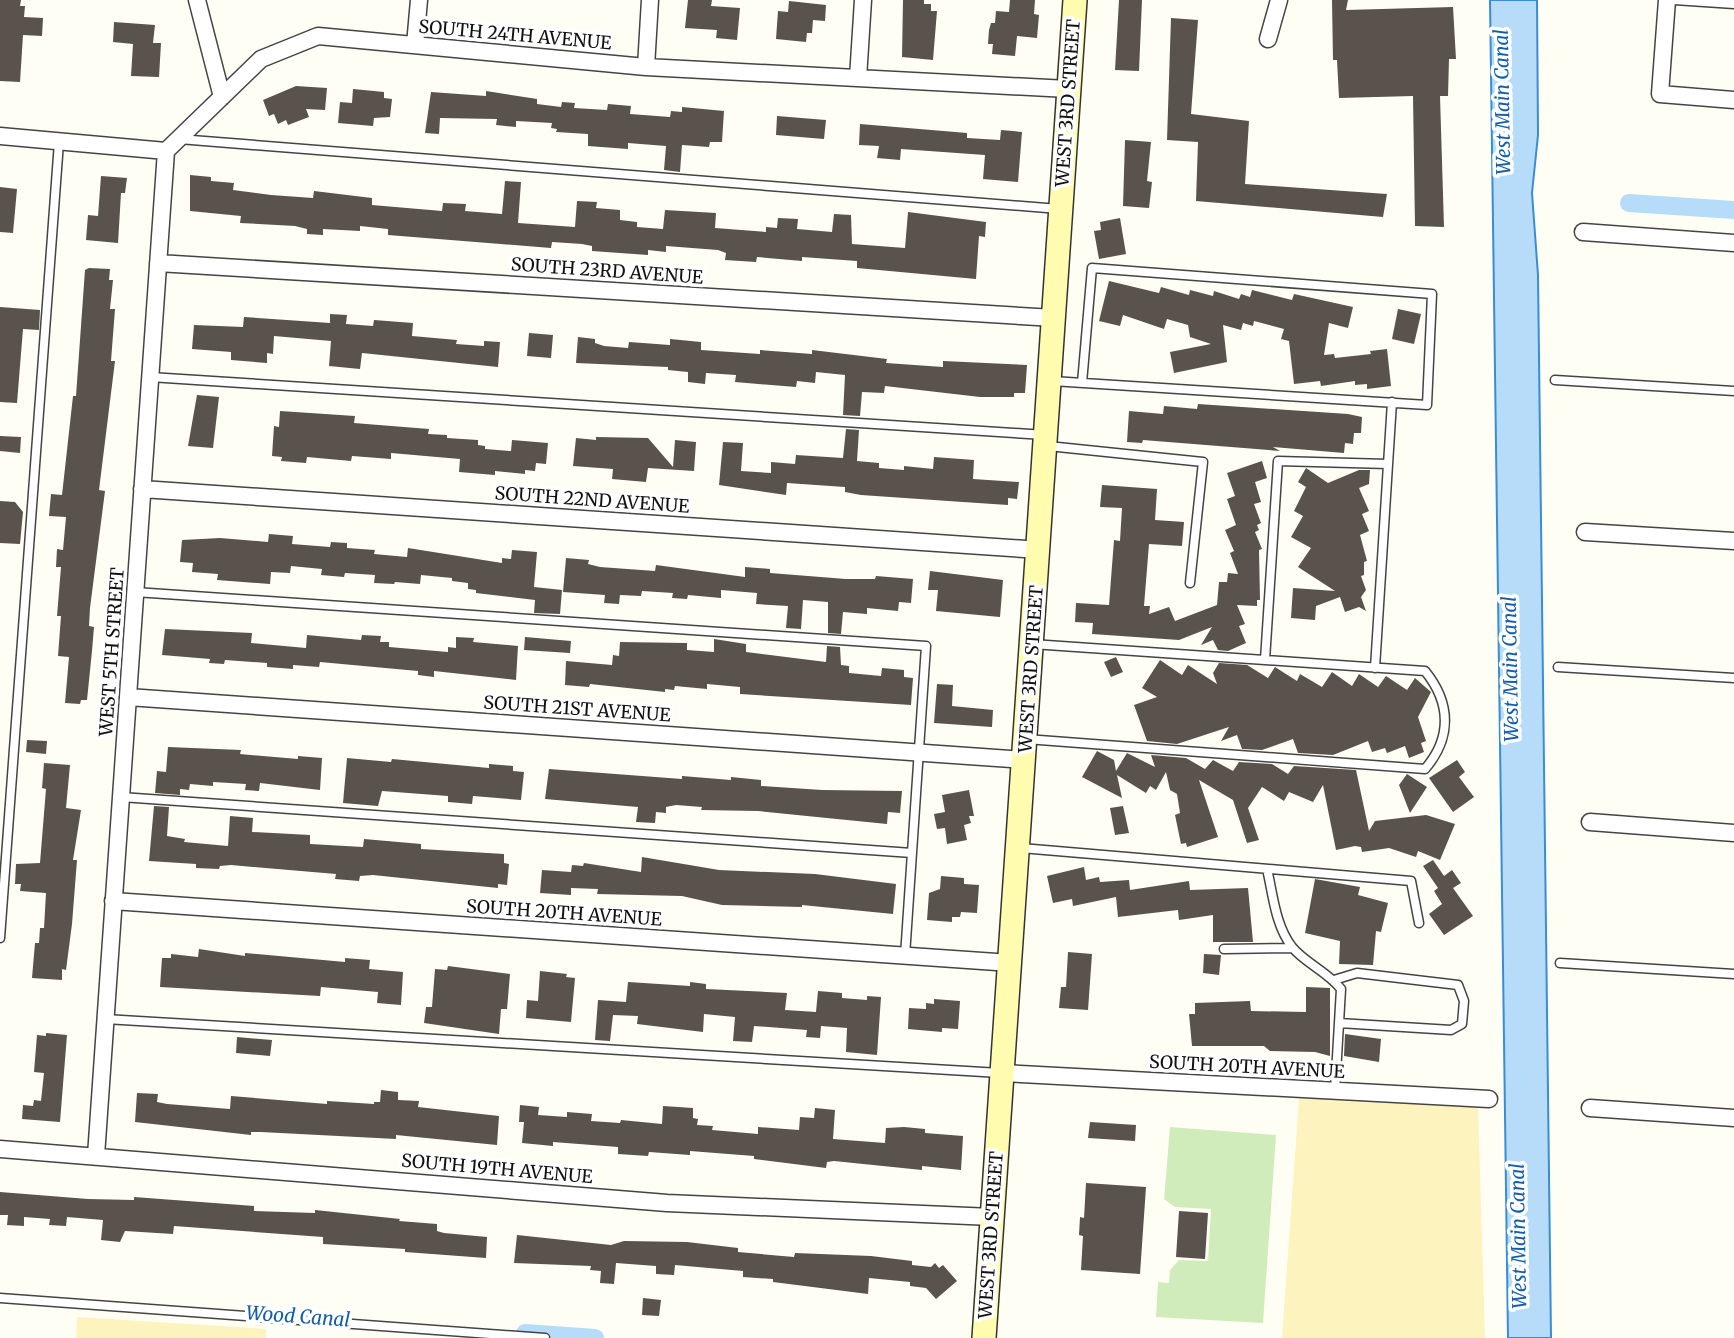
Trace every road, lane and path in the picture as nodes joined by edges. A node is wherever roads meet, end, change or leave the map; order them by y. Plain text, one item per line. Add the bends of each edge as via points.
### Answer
1 (197, 0) edge
2 (419, 0) edge
3 (650, 0) edge
4 (863, 0) edge
5 (1075, 0) edge
6 (1279, 0) edge
7 (1667, 0) edge
8 (1674, 0) edge
9 (1734, 4) edge
10 (1268, 39) dead end
11 (415, 45) junction
12 (646, 67) junction
13 (858, 78) junction
14 (1068, 89) junction
15 (222, 97) junction
16 (1734, 100) edge
17 (0, 136) edge
18 (179, 139) junction
19 (59, 142) junction
20 (166, 151) junction
21 (1062, 209) junction
22 (1583, 232) dead end
23 (1734, 243) edge
24 (158, 263) junction
25 (1054, 318) junction
26 (150, 377) junction
27 (1555, 380) dead end
28 (1050, 381) junction
29 (1082, 383) junction
30 (1734, 391) edge
31 (1392, 402) junction
32 (1046, 440) junction
33 (1388, 464) junction
34 (142, 489) junction
35 (1585, 532) dead end
36 (1734, 541) edge
37 (1040, 550) junction
38 (1190, 583) dead end
39 (135, 592) junction
40 (1032, 644) junction
41 (1265, 660) junction
42 (1375, 667) junction
43 (1559, 667) dead end
44 (1734, 678) edge
45 (128, 697) junction
46 (1024, 749) junction
47 (919, 752) junction
48 (121, 797) junction
49 (1590, 822) dead end
50 (1734, 833) edge
51 (1018, 848) junction
52 (912, 853) junction
53 (1267, 869) junction
54 (113, 901) junction
55 (1419, 923) dead end
56 (0, 938) edge
57 (1292, 948) junction
58 (1224, 949) dead end
59 (905, 956) junction
60 (1011, 963) junction
61 (1560, 963) dead end
62 (1734, 974) edge
63 (1334, 980) junction
64 (105, 1019) junction
65 (1339, 1023) junction
66 (1002, 1073) junction
67 (1335, 1091) junction
68 (1489, 1099) dead end
69 (1590, 1108) dead end
70 (1734, 1118) edge
71 (0, 1149) edge
72 (96, 1156) junction
73 (992, 1217) junction
74 (0, 1298) edge
75 (545, 1338) edge
76 (984, 1338) edge

1 - 15 street
2 - 11 street
3 - 12 street
4 - 13 street
5 - 14 street, WEST 3RD STREET
6 - 10 street
7 - 16 street via 1660,94
8 - 9 lane
11 - 12 street, SOUTH 24TH AVENUE
11 - 15 street, SOUTH 24TH AVENUE via 318,36 261,59
12 - 13 street, SOUTH 24TH AVENUE
13 - 14 street, SOUTH 24TH AVENUE
14 - 21 street, WEST 3RD STREET
15 - 18 street, SOUTH 24TH AVENUE
17 - 19 street
18 - 20 street, SOUTH 24TH AVENUE
18 - 21 lane
19 - 20 street
19 - 56 lane
20 - 24 street, WEST 5TH STREET
21 - 25 street, WEST 3RD STREET
22 - 23 street
24 - 25 street, SOUTH 23RD AVENUE
24 - 26 street, WEST 5TH STREET
25 - 28 street, WEST 3RD STREET
26 - 32 lane
26 - 34 street, WEST 5TH STREET
27 - 30 lane
28 - 29 lane
28 - 32 street, WEST 3RD STREET
29 - 31 lane
29 - 31 lane via 1092,268 1432,294 1427,404
31 - 33 lane
32 - 37 street, WEST 3RD STREET
32 - 38 lane via 1203,462
33 - 41 lane via 1278,461
33 - 42 lane
34 - 37 street, SOUTH 22ND AVENUE
34 - 39 street, WEST 5TH STREET
35 - 36 street
37 - 40 street, WEST 3RD STREET
39 - 45 street, WEST 5TH STREET
39 - 47 lane via 926,646
40 - 41 lane
40 - 46 street, WEST 3RD STREET
41 - 42 lane
42 - 46 lane via 1424,671 1439,688 1446,714 1439,752 1425,769
43 - 44 lane
45 - 47 street, SOUTH 21ST AVENUE
45 - 48 street, WEST 5TH STREET
46 - 47 street, SOUTH 21ST AVENUE
46 - 51 street, WEST 3RD STREET
47 - 52 lane
48 - 52 lane
48 - 54 street, WEST 5TH STREET
49 - 50 street
51 - 53 lane
51 - 60 street, WEST 3RD STREET
52 - 59 lane
53 - 55 lane via 1411,881
53 - 57 lane via 1279,922
54 - 59 street, SOUTH 20TH AVENUE
54 - 64 street, WEST 5TH STREET
57 - 58 lane
57 - 63 lane
59 - 60 street, SOUTH 20TH AVENUE
60 - 66 street, WEST 3RD STREET
61 - 62 lane
63 - 65 lane via 1341,989
63 - 65 lane via 1357,974 1458,985 1464,1001 1462,1024 1451,1030
64 - 66 lane
64 - 72 street, WEST 5TH STREET
65 - 67 lane
66 - 67 street, SOUTH 20TH AVENUE
66 - 73 street, WEST 3RD STREET
67 - 68 street, SOUTH 20TH AVENUE
69 - 70 street
71 - 72 street, SOUTH 19TH AVENUE
72 - 73 street, SOUTH 19TH AVENUE via 667,1203
73 - 76 street, WEST 3RD STREET
74 - 75 lane

